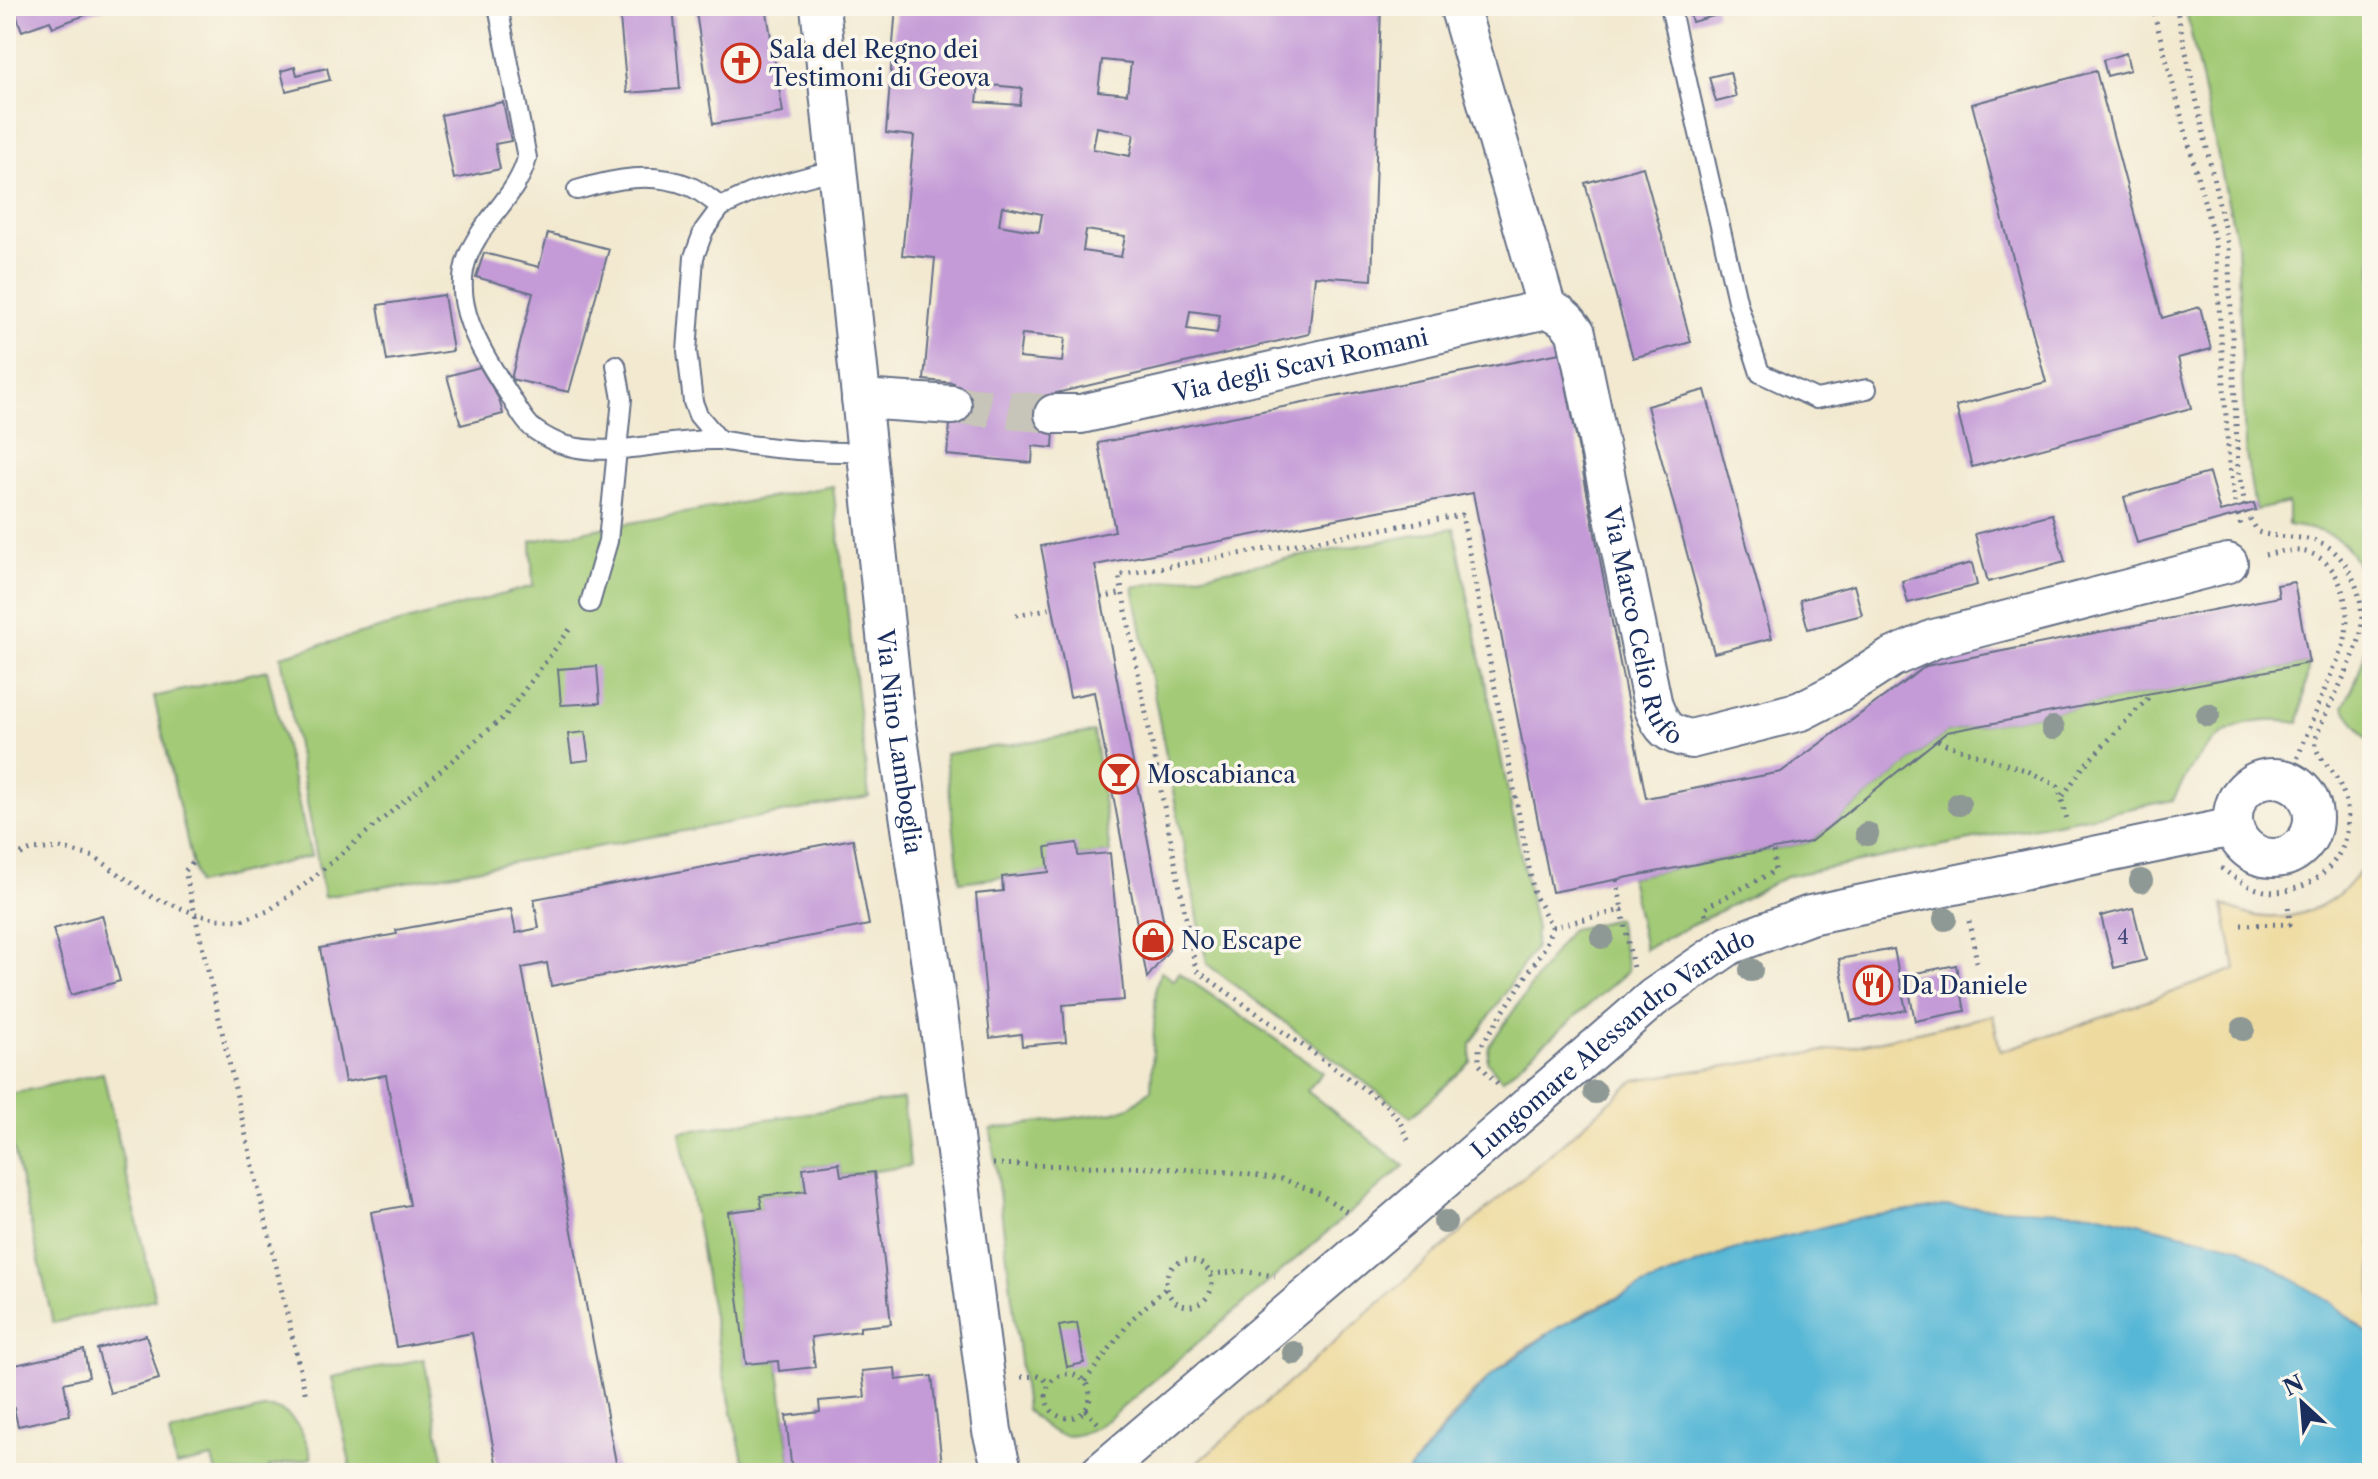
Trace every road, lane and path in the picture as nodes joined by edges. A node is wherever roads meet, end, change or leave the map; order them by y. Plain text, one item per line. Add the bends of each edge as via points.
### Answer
1 (498, 6) edge
2 (820, 6) edge
3 (1459, 6) edge
4 (1670, 6) edge
5 (2152, 6) edge
6 (2176, 6) edge
7 (836, 169) junction
8 (577, 190) dead end
9 (721, 207) junction
10 (1547, 309) junction
11 (616, 365) dead end
12 (1867, 389) dead end
13 (861, 399) junction
14 (952, 405) tunnel mouth
15 (1054, 414) tunnel mouth
16 (719, 440) junction
17 (618, 448) junction
18 (867, 452) junction
19 (2236, 508) dead end
20 (2228, 563) joint
21 (1123, 593) junction
22 (1101, 598) dead end
23 (590, 603) joint
24 (1053, 608) dead end
25 (1016, 615) dead end
26 (2148, 694) dead end
27 (1938, 740) dead end
28 (2289, 782) junction
29 (2063, 797) junction
30 (2233, 827) junction
31 (2069, 831) dead end
32 (1773, 849) dead end
33 (6, 860) edge
34 (2211, 862) dead end
35 (192, 863) dead end
36 (1617, 880) dead end
37 (2288, 905) dead end
38 (1622, 910) junction
39 (196, 914) junction
40 (1969, 920) dead end
41 (1708, 924) dead end
42 (2241, 925) dead end
43 (1552, 927) junction
44 (1977, 962) dead end
45 (1635, 976) dead end
46 (1504, 1092) dead end
47 (1408, 1140) dead end
48 (957, 1166) junction
49 (1359, 1219) dead end
50 (1211, 1274) junction
51 (1279, 1276) dead end
52 (1166, 1288) junction
53 (1013, 1377) dead end
54 (1085, 1381) junction
55 (1050, 1384) junction
56 (306, 1396) dead end
57 (1085, 1410) junction
58 (1106, 1431) dead end
59 (1003, 1473) edge
60 (1100, 1473) edge

1 - 17 lane via 527,158 523,176 484,225 467,258 464,301 479,345 534,430 567,446
2 - 7 street, Via Nino Lamboglia
3 - 10 street
4 - 12 lane via 1738,305 1760,373 1816,399
5 - 19 path via 2215,242
6 - 34 path via 2228,245 2238,468 2246,509 2258,532 2329,547 2354,579 2361,633 2316,740 2319,754 2344,791 2348,815 2344,845 2329,869 2277,892 2247,885
7 - 9 lane via 755,191
7 - 13 street, Via Nino Lamboglia
8 - 9 lane via 612,180 660,177 692,187
9 - 16 lane via 704,230 694,257 687,351 693,402
10 - 15 street, Via degli Scavi Romani via 1095,411
10 - 20 street, Via Marco Celio Rufo via 1560,313 1576,333 1653,706 1660,725 1674,736 1691,739 1801,711 1934,639
11 - 17 lane via 622,399
13 - 14 street
13 - 18 street, Via Nino Lamboglia
16 - 17 lane
16 - 18 lane via 829,453
17 - 23 lane via 608,541
18 - 48 street, Via Nino Lamboglia via 894,711
20 - 28 path via 2287,550 2303,552 2327,564 2343,591 2346,636
21 - 22 path
21 - 43 path via 1119,575 1462,515 1534,894
21 - 47 path via 1196,970 1388,1106
23 - 39 path via 505,716 308,882 268,911 242,920
24 - 25 path
26 - 29 path
27 - 29 path via 2028,771 2058,786
28 - 30 street via 2253,783 2236,802
28 - 30 street via 2300,789 2313,813 2307,840 2298,850 2272,859 2259,857 2238,839
29 - 31 path
30 - 60 street, Lungomare Alessandro Varaldo via 1810,915 1730,945 1653,998
32 - 41 path via 1775,871 1708,906
33 - 39 path via 31,850 60,848 95,857 150,896
35 - 39 path via 185,871
36 - 38 path
37 - 42 path via 2290,924
38 - 43 path
38 - 45 path
39 - 56 path
40 - 44 path
43 - 46 path via 1545,947 1479,1049 1479,1064
48 - 49 path via 1159,1168 1283,1179
48 - 59 street, Via Nino Lamboglia via 992,1431
50 - 51 path
50 - 52 path via 1201,1262 1186,1259 1167,1273
50 - 52 path via 1211,1289 1196,1305 1174,1301
52 - 54 path via 1133,1318
53 - 55 path via 1040,1376
54 - 55 path via 1066,1373
54 - 57 path via 1090,1392
55 - 57 path via 1046,1398 1052,1411 1065,1418
57 - 58 path

